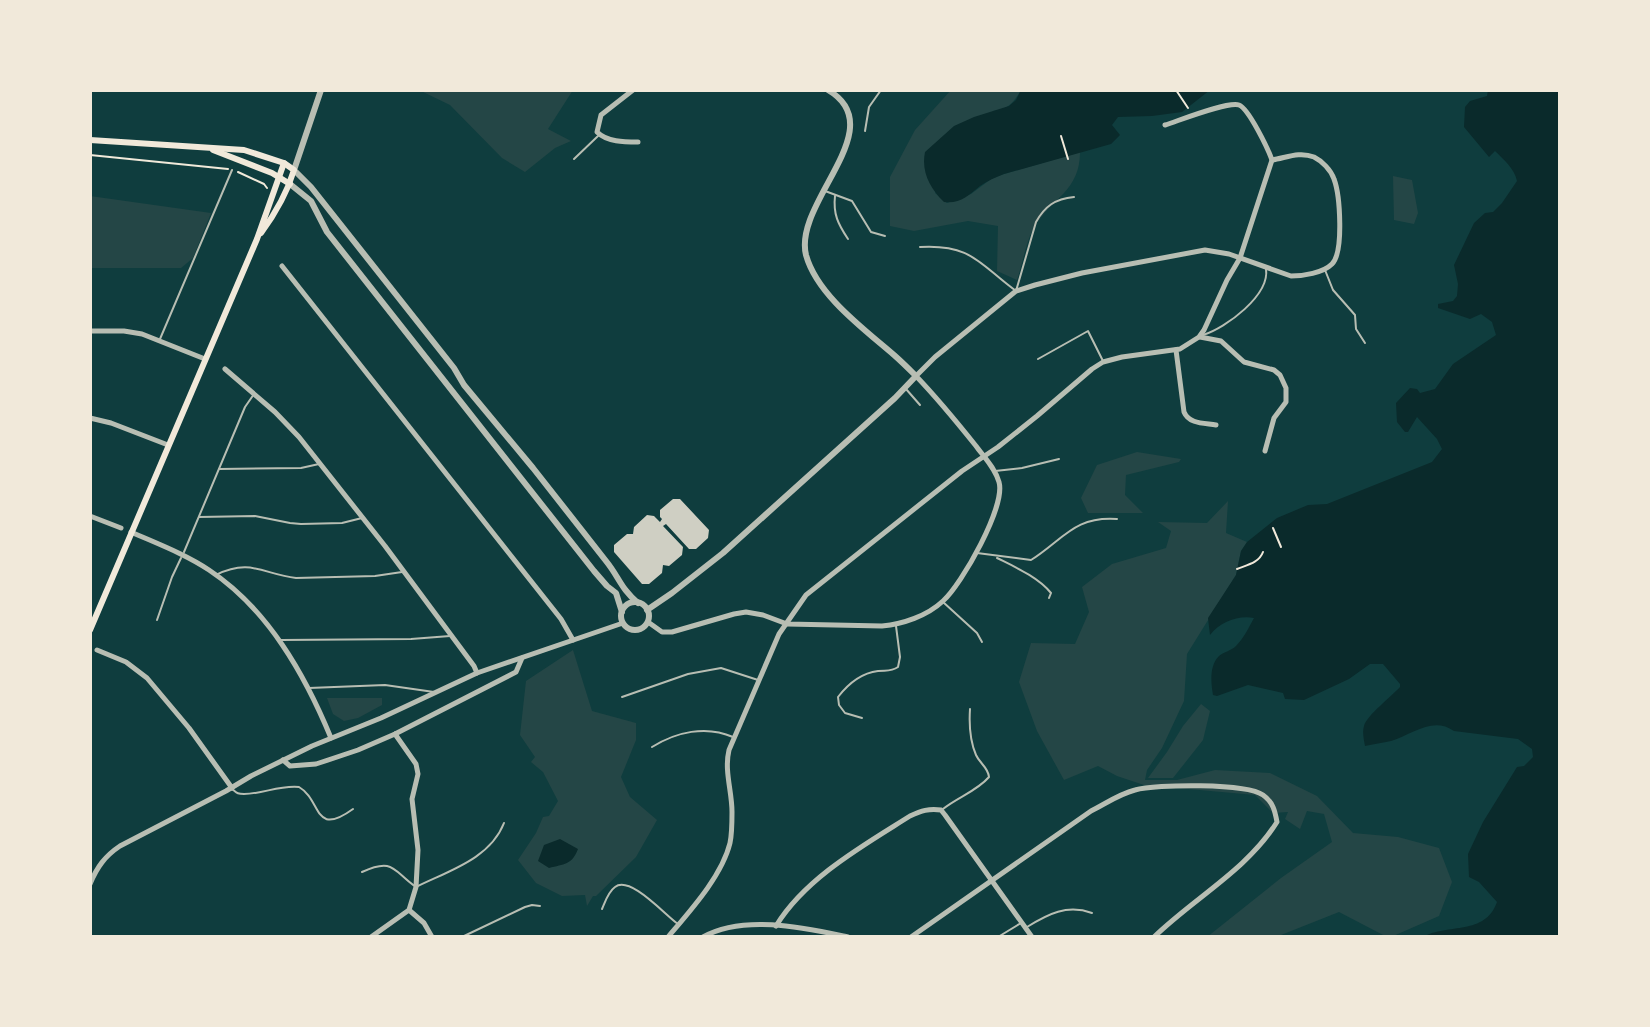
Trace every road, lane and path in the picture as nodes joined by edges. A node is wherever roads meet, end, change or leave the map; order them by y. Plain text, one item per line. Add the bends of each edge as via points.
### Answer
1 (321, 90) edge
2 (633, 90) edge
3 (881, 90) edge
4 (1176, 90) edge
5 (834, 91) edge
6 (1188, 108) dead end
7 (1165, 125) dead end
8 (865, 131) dead end
9 (599, 135) junction
10 (1061, 136) dead end
11 (90, 140) edge
12 (638, 142) dead end
13 (210, 149) junction
14 (90, 155) edge
15 (574, 159) dead end
16 (1068, 159) dead end
17 (1272, 160) junction
18 (284, 163) junction
19 (232, 170) junction
20 (294, 170) junction
21 (279, 177) junction
22 (290, 184) junction
23 (267, 189) dead end
24 (823, 191) junction
25 (835, 195) junction
26 (1074, 197) dead end
27 (885, 236) dead end
28 (257, 239) junction
29 (848, 239) dead end
30 (920, 247) dead end
31 (1240, 258) junction
32 (282, 266) dead end
33 (1265, 267) junction
34 (1324, 269) junction
35 (1016, 291) junction
36 (90, 331) edge
37 (1199, 337) junction
38 (160, 340) junction
39 (1365, 343) dead end
40 (1176, 350) junction
41 (205, 359) junction
42 (1038, 359) dead end
43 (1103, 362) junction
44 (225, 369) dead end
45 (916, 376) junction
46 (905, 388) junction
47 (254, 393) junction
48 (920, 405) dead end
49 (90, 418) edge
50 (1216, 425) dead end
51 (168, 445) junction
52 (1265, 451) dead end
53 (984, 457) junction
54 (1059, 459) dead end
55 (320, 463) junction
56 (219, 469) junction
57 (994, 471) junction
58 (90, 516) edge
59 (199, 517) junction
60 (363, 518) junction
61 (1117, 519) dead end
62 (121, 528) dead end
63 (1273, 528) dead end
64 (131, 532) junction
65 (1281, 547) dead end
66 (1263, 552) dead end
67 (976, 553) junction
68 (183, 555) junction
69 (992, 555) junction
70 (1237, 569) dead end
71 (403, 572) junction
72 (216, 575) junction
73 (1049, 598) dead end
74 (942, 602) junction
75 (638, 603) junction
76 (647, 610) junction
77 (622, 612) junction
78 (157, 620) dead end
79 (648, 622) junction
80 (623, 623) junction
81 (787, 624) junction
82 (896, 625) junction
83 (90, 630) edge
84 (451, 636) junction
85 (279, 640) junction
86 (573, 640) junction
87 (982, 642) dead end
88 (97, 650) dead end
89 (522, 658) junction
90 (477, 673) junction
91 (759, 680) junction
92 (308, 688) junction
93 (436, 693) junction
94 (622, 697) dead end
95 (970, 709) dead end
96 (862, 718) dead end
97 (395, 734) junction
98 (734, 737) junction
99 (331, 738) junction
100 (652, 747) dead end
101 (283, 760) junction
102 (232, 788) junction
103 (353, 809) dead end
104 (941, 810) junction
105 (504, 823) dead end
106 (362, 872) dead end
107 (991, 882) junction
108 (90, 884) edge
109 (416, 887) junction
110 (540, 906) dead end
111 (602, 909) dead end
112 (409, 910) junction
113 (1092, 913) dead end
114 (679, 924) junction
115 (1024, 925) junction
116 (776, 926) junction
117 (831, 935) edge
118 (371, 937) edge
119 (432, 937) edge
120 (462, 937) edge
121 (668, 937) edge
122 (703, 937) edge
123 (848, 937) edge
124 (911, 937) edge
125 (998, 937) edge
126 (1032, 937) edge
127 (1154, 937) edge

1 - 20 street
2 - 9 street via 601,115
3 - 8 lane via 869,107
4 - 6 path
5 - 24 street via 849,112 851,125 847,145
7 - 17 street via 1240,105
9 - 12 street
9 - 15 lane
10 - 16 path
11 - 13 main road
13 - 18 main road via 244,150
13 - 21 main road
14 - 19 path
17 - 31 street
17 - 34 street via 1306,154 1317,158 1334,178 1337,257
18 - 20 main road
18 - 21 main road
19 - 23 path
19 - 38 lane
20 - 22 main road
20 - 75 street
21 - 22 main road
21 - 28 main road
22 - 28 main road
22 - 77 street via 311,201 327,232 616,593
24 - 25 lane
24 - 45 street via 805,241 814,273 850,318
25 - 27 lane via 852,201 873,233
25 - 29 lane via 835,214
26 - 35 lane via 1055,201 1041,212
28 - 41 main road
30 - 35 lane via 949,247 969,254
31 - 33 street
31 - 35 street via 1205,250
31 - 37 street
32 - 86 street
33 - 34 street via 1291,276
33 - 37 lane via 1265,284 1255,298 1223,327
34 - 39 lane via 1333,290 1355,315
35 - 45 street
36 - 38 street
37 - 40 street
37 - 52 street via 1221,341 1244,362 1274,370 1283,380 1286,402 1274,418
38 - 41 street
40 - 43 street
40 - 50 street via 1186,417
41 - 51 main road
42 - 43 lane via 1088,331
43 - 53 street
44 - 47 street
45 - 46 street
45 - 53 street
46 - 48 lane
46 - 76 street via 723,553
47 - 55 street
47 - 56 lane
49 - 51 street
51 - 64 main road
53 - 57 street
53 - 81 street via 806,595
54 - 57 lane
55 - 56 lane
55 - 60 street
56 - 59 lane
57 - 67 street via 999,503
58 - 62 street
59 - 60 lane via 255,516 290,523
59 - 68 lane
60 - 71 street
61 - 69 lane via 1077,525 1031,560
63 - 65 path
64 - 68 street
64 - 83 main road
66 - 70 path
67 - 69 lane
67 - 74 street
68 - 72 street
68 - 78 lane
69 - 73 lane via 1046,587
71 - 72 lane via 284,576 248,566
71 - 84 street
72 - 85 street via 247,600
74 - 82 street
74 - 87 lane
75 - 76 street
75 - 77 street
76 - 79 street
77 - 80 street
79 - 80 street via 636,630
79 - 81 street via 672,632 746,612
80 - 86 street
81 - 82 street
81 - 91 street
82 - 96 lane via 898,667 866,674 838,697 846,715
84 - 85 lane
84 - 90 street
85 - 92 street
86 - 89 street
88 - 102 street via 147,678
89 - 90 street
89 - 97 street via 516,672
90 - 93 street
91 - 94 lane via 721,668
91 - 98 street
92 - 93 lane via 385,685
92 - 99 street
93 - 99 street
95 - 104 lane via 975,752 989,777
97 - 101 street via 316,764 290,766
97 - 109 street via 418,774 412,799
98 - 100 lane via 689,731
98 - 114 street via 726,762 732,813 728,850
99 - 101 street
101 - 102 street
102 - 103 lane via 244,794 299,787 327,819
102 - 108 street via 109,853
104 - 107 street
104 - 116 street via 910,816 826,871
105 - 109 lane via 481,853
106 - 109 lane via 390,866
107 - 115 street
107 - 124 street
107 - 127 street via 1091,811 1134,790 1177,786 1263,794 1275,809 1277,822 1266,839
109 - 112 street
110 - 120 lane via 525,907
111 - 114 lane via 613,889 624,884
112 - 118 street
112 - 119 street
113 - 115 lane via 1061,910
114 - 121 street
115 - 125 lane
115 - 126 street
116 - 117 street
116 - 122 street via 733,925
117 - 123 street

